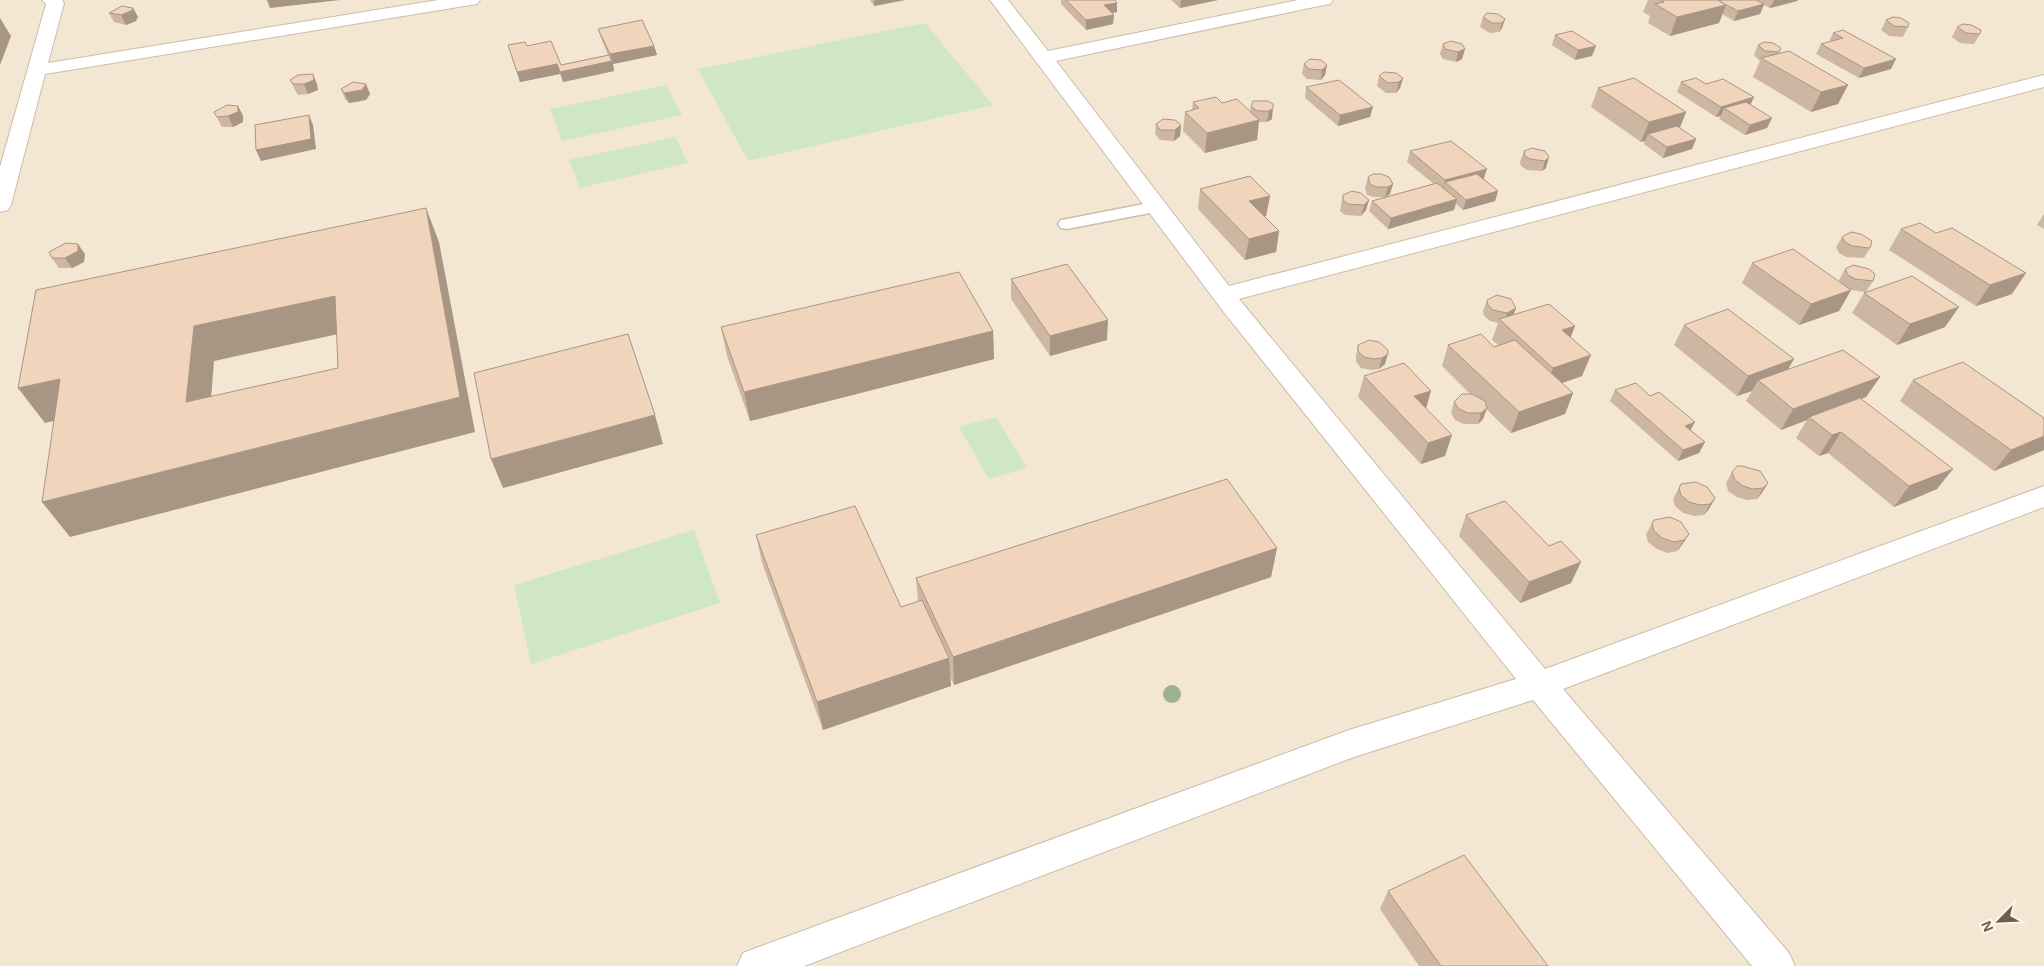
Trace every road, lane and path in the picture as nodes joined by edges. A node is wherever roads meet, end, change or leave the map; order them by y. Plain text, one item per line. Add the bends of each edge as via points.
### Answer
1 (51, 0) edge
2 (471, 0) edge
3 (999, 0) edge
4 (1324, 0) edge
5 (1044, 58) junction
6 (37, 70) junction
7 (2044, 81) edge
8 (4, 179) edge
9 (0, 205) edge
10 (1154, 207) junction
11 (1067, 224) dead end
12 (1224, 295) junction
13 (2044, 496) edge
14 (1538, 685) junction
15 (756, 966) edge
16 (1776, 966) edge

1 - 6 street via 55,3
2 - 6 street
3 - 5 street
4 - 5 street
5 - 10 street
6 - 8 street
7 - 12 street
8 - 9 street
10 - 11 lane
10 - 12 street
12 - 14 street
13 - 14 street
14 - 15 street via 1349,744
14 - 16 street

